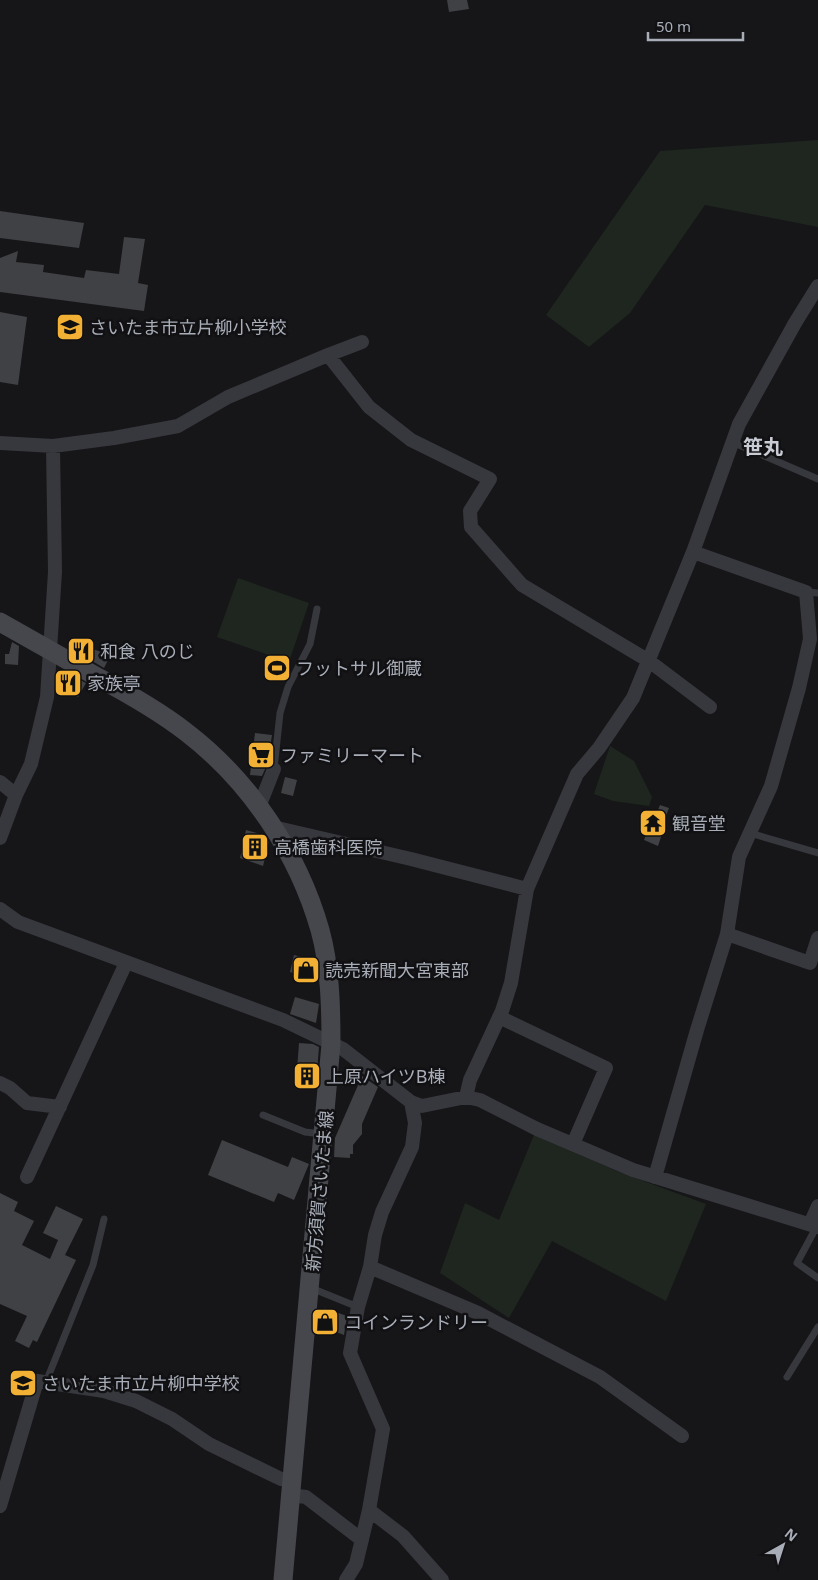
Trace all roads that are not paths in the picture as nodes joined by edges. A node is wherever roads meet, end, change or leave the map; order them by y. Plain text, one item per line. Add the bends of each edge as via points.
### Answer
1 (818, 286) edge
2 (362, 342) dead end
3 (328, 355) junction
4 (732, 442) junction
5 (0, 443) edge
6 (53, 446) junction
7 (818, 479) edge
8 (692, 552) junction
9 (812, 592) edge
10 (317, 609) dead end
11 (0, 622) edge
12 (51, 650) junction
13 (649, 661) junction
14 (710, 707) dead end
15 (274, 769) joint
16 (0, 782) edge
17 (16, 795) junction
18 (259, 807) junction
19 (273, 827) junction
20 (749, 832) junction
21 (0, 838) edge
22 (818, 853) edge
23 (527, 889) junction
24 (0, 909) edge
25 (727, 934) junction
26 (818, 938) edge
27 (126, 963) junction
28 (499, 1017) junction
29 (331, 1044) junction
30 (0, 1083) edge
31 (466, 1097) junction
32 (412, 1102) junction
33 (60, 1107) junction
34 (263, 1115) dead end
35 (324, 1134) junction
36 (573, 1144) junction
37 (27, 1177) dead end
38 (655, 1177) junction
39 (818, 1206) edge
40 (104, 1219) dead end
41 (815, 1226) edge
42 (370, 1267) junction
43 (818, 1278) edge
44 (310, 1287) junction
45 (358, 1307) junction
46 (818, 1327) edge
47 (787, 1377) dead end
48 (46, 1382) junction
49 (682, 1436) dead end
50 (290, 1488) junction
51 (0, 1506) edge
52 (369, 1510) junction
53 (362, 1540) junction
54 (283, 1580) edge
55 (346, 1580) edge
56 (442, 1580) edge

1 - 4 street via 743,416
2 - 3 street
3 - 6 street via 228,397 178,426
3 - 13 street via 368,406 411,440 490,479 470,511 471,527 522,586
4 - 7 lane
4 - 8 street
5 - 6 street
6 - 12 street via 55,572
8 - 9 street
8 - 13 street
9 - 20 street via 810,639 799,688 771,786
10 - 15 lane via 310,644 288,687 280,712
11 - 12 main road, 新方須賀さいたま線
12 - 17 street via 41,727 31,764
12 - 18 main road, 新方須賀さいたま線 via 131,695 186,731 228,769
13 - 14 street
13 - 23 street via 633,698 600,748 577,774
15 - 18 street
16 - 17 street
17 - 21 street
18 - 19 main road, 新方須賀さいたま線
19 - 23 street
19 - 29 main road, 新方須賀さいたま線 via 301,879 320,932 329,992
20 - 22 lane
20 - 25 street via 739,858
23 - 28 street via 511,983
24 - 27 street via 18,922
25 - 26 street via 810,963
25 - 38 street
27 - 29 street via 283,1020
27 - 33 street
28 - 31 street via 470,1080
28 - 36 street via 606,1068
29 - 32 street via 343,1049
29 - 35 main road, 新方須賀さいたま線
30 - 33 street via 27,1103
31 - 32 street via 422,1106
31 - 36 street via 480,1100
32 - 42 street via 415,1122 412,1147 382,1212
33 - 37 street
34 - 35 lane via 305,1132
35 - 44 main road, 新方須賀さいたま線
36 - 38 street
38 - 41 street
39 - 41 street
40 - 48 lane via 93,1265
41 - 43 lane via 797,1264
42 - 45 street
42 - 49 street via 478,1313 600,1378
44 - 45 lane
44 - 50 main road, 新方須賀さいたま線
45 - 52 street via 350,1352 383,1429
46 - 47 lane
48 - 50 street via 104,1391 136,1401 172,1419 209,1444 281,1479
48 - 51 street via 37,1381
50 - 53 street
50 - 54 main road, 新方須賀さいたま線
52 - 53 street
52 - 56 street via 403,1536
53 - 55 street via 356,1564

